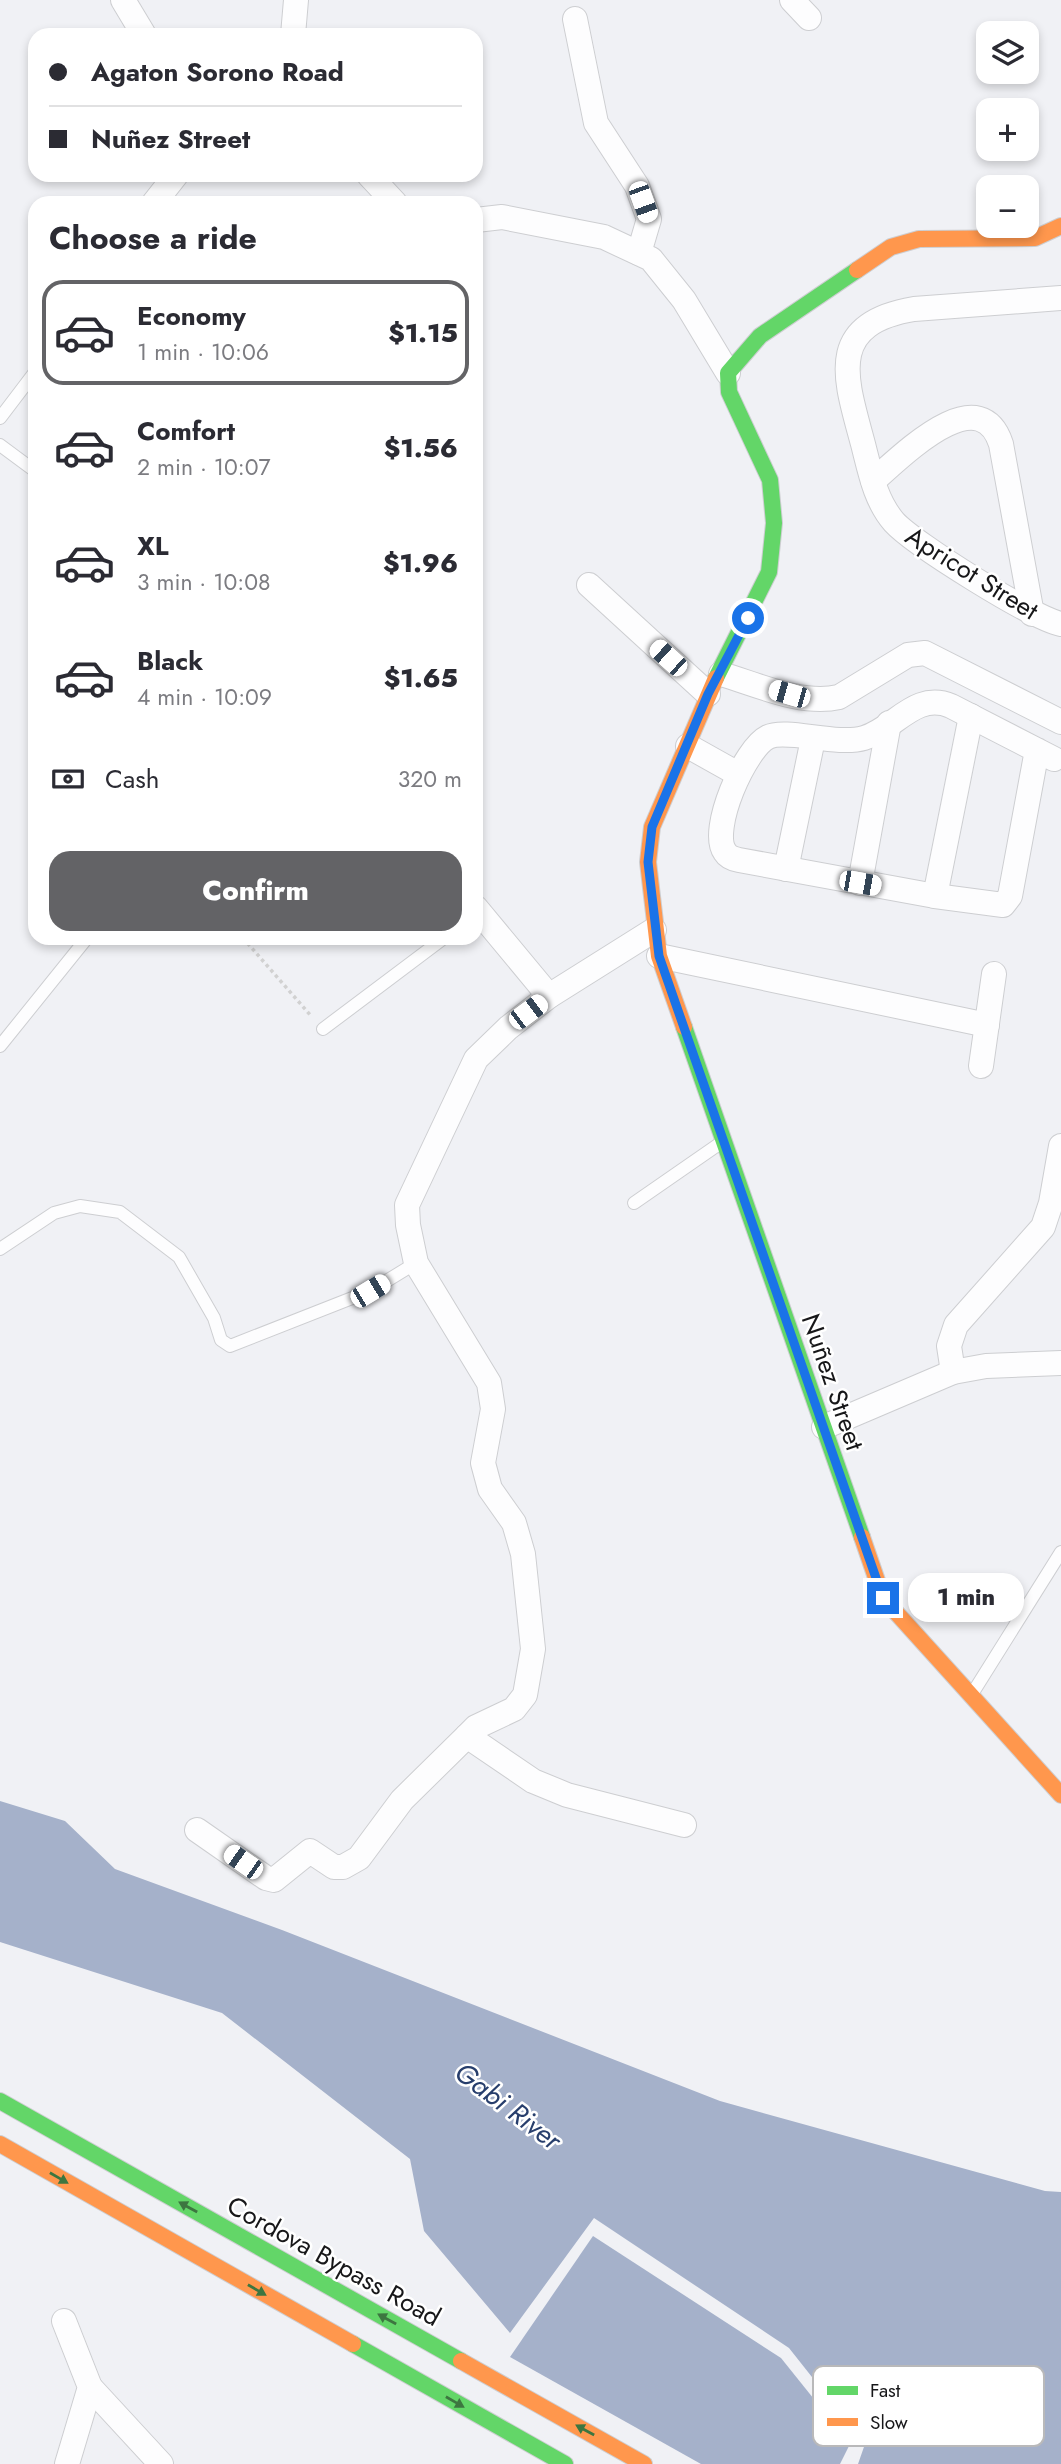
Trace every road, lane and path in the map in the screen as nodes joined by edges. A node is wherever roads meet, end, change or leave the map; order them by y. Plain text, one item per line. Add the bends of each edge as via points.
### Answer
1 (122, 0) edge
2 (296, 0) edge
3 (792, 0) edge
4 (809, 18) dead end
5 (575, 19) dead end
6 (140, 28) edge
7 (294, 28) edge
8 (170, 182) edge
9 (160, 196) edge
10 (483, 219) edge
11 (1061, 226) edge
12 (639, 253) junction
13 (1061, 298) edge
14 (728, 373) junction
15 (28, 381) edge
16 (0, 418) edge
17 (0, 445) edge
18 (28, 466) edge
19 (873, 481) junction
20 (589, 585) dead end
21 (1032, 614) junction
22 (1061, 624) edge
23 (715, 684) junction
24 (971, 716) junction
25 (1061, 722) edge
26 (890, 723) junction
27 (813, 739) junction
28 (688, 746) junction
29 (738, 774) junction
30 (786, 869) junction
31 (860, 883) junction
32 (934, 896) junction
33 (483, 918) edge
34 (654, 930) junction
35 (81, 945) edge
36 (249, 945) edge
37 (435, 945) edge
38 (659, 956) junction
39 (994, 974) dead end
40 (549, 996) junction
41 (987, 1026) junction
42 (323, 1029) joint
43 (0, 1046) edge
44 (981, 1066) dead end
45 (722, 1142) junction
46 (1061, 1146) edge
47 (634, 1203) dead end
48 (0, 1249) edge
49 (416, 1263) junction
50 (1060, 1361) edge
51 (954, 1372) junction
52 (824, 1427) junction
53 (1061, 1552) edge
54 (972, 1694) junction
55 (467, 1736) junction
56 (1061, 1795) edge
57 (684, 1825) dead end
58 (197, 1830) dead end
59 (0, 2101) edge
60 (0, 2144) edge
61 (64, 2321) dead end
62 (90, 2387) junction
63 (633, 2461) edge
64 (67, 2464) edge
65 (161, 2464) edge
66 (565, 2464) edge

1 - 6 street
2 - 7 street
3 - 4 street
5 - 12 street via 596,123 637,186 649,219
8 - 9 street
10 - 12 street via 502,217 604,237
11 - 14 street via 1035,238 919,239 891,247 760,336
12 - 14 street via 651,259 684,300
13 - 19 street, Apricot Street via 902,311 866,329 848,354 845,374
14 - 23 street, Nuñez Street via 729,392 770,480 774,523 769,572
15 - 16 lane
17 - 18 lane
19 - 21 street, Apricot Street via 888,513 904,531
19 - 21 street via 948,422 970,417 986,422 1001,444
20 - 23 street
21 - 22 street, Apricot Street
23 - 25 street via 827,700 908,655 925,653
23 - 28 street, Nuñez Street
24 - 26 street via 936,702 913,708
24 - 32 street
24 - 32 street via 1046,755 1009,900 994,906
26 - 27 street via 859,739
26 - 31 street
27 - 29 street via 781,734 766,737
27 - 30 street
28 - 29 street
28 - 34 street, Nuñez Street via 652,827 648,862
29 - 30 street via 724,822 725,852 739,860
30 - 31 street
31 - 32 street
33 - 40 street
34 - 38 street, Nuñez Street
34 - 40 street
35 - 43 lane
36 - 42 path
37 - 42 lane
38 - 41 street
38 - 45 street, Nuñez Street
39 - 41 street
40 - 49 street via 476,1059 407,1205
41 - 44 street
45 - 47 lane
45 - 52 street, Nuñez Street
46 - 51 street via 1043,1227 956,1325 949,1346
48 - 49 lane via 54,1213 80,1206 120,1212 179,1257 214,1318 221,1340 230,1346 370,1291
49 - 55 street via 489,1382 493,1409 483,1463 490,1489 514,1523 523,1554 533,1649 525,1695 514,1709
50 - 51 street
51 - 52 street
52 - 54 street, Nuñez Street via 883,1598
53 - 54 lane
54 - 56 street, Nuñez Street
55 - 57 street via 533,1781 567,1795
55 - 58 street via 402,1800 359,1858 343,1867 334,1867 310,1851 282,1877 266,1878
63 -> 59 street, Cordova Bypass Road
60 -> 66 street
61 - 62 street
62 - 64 street
62 - 65 street

